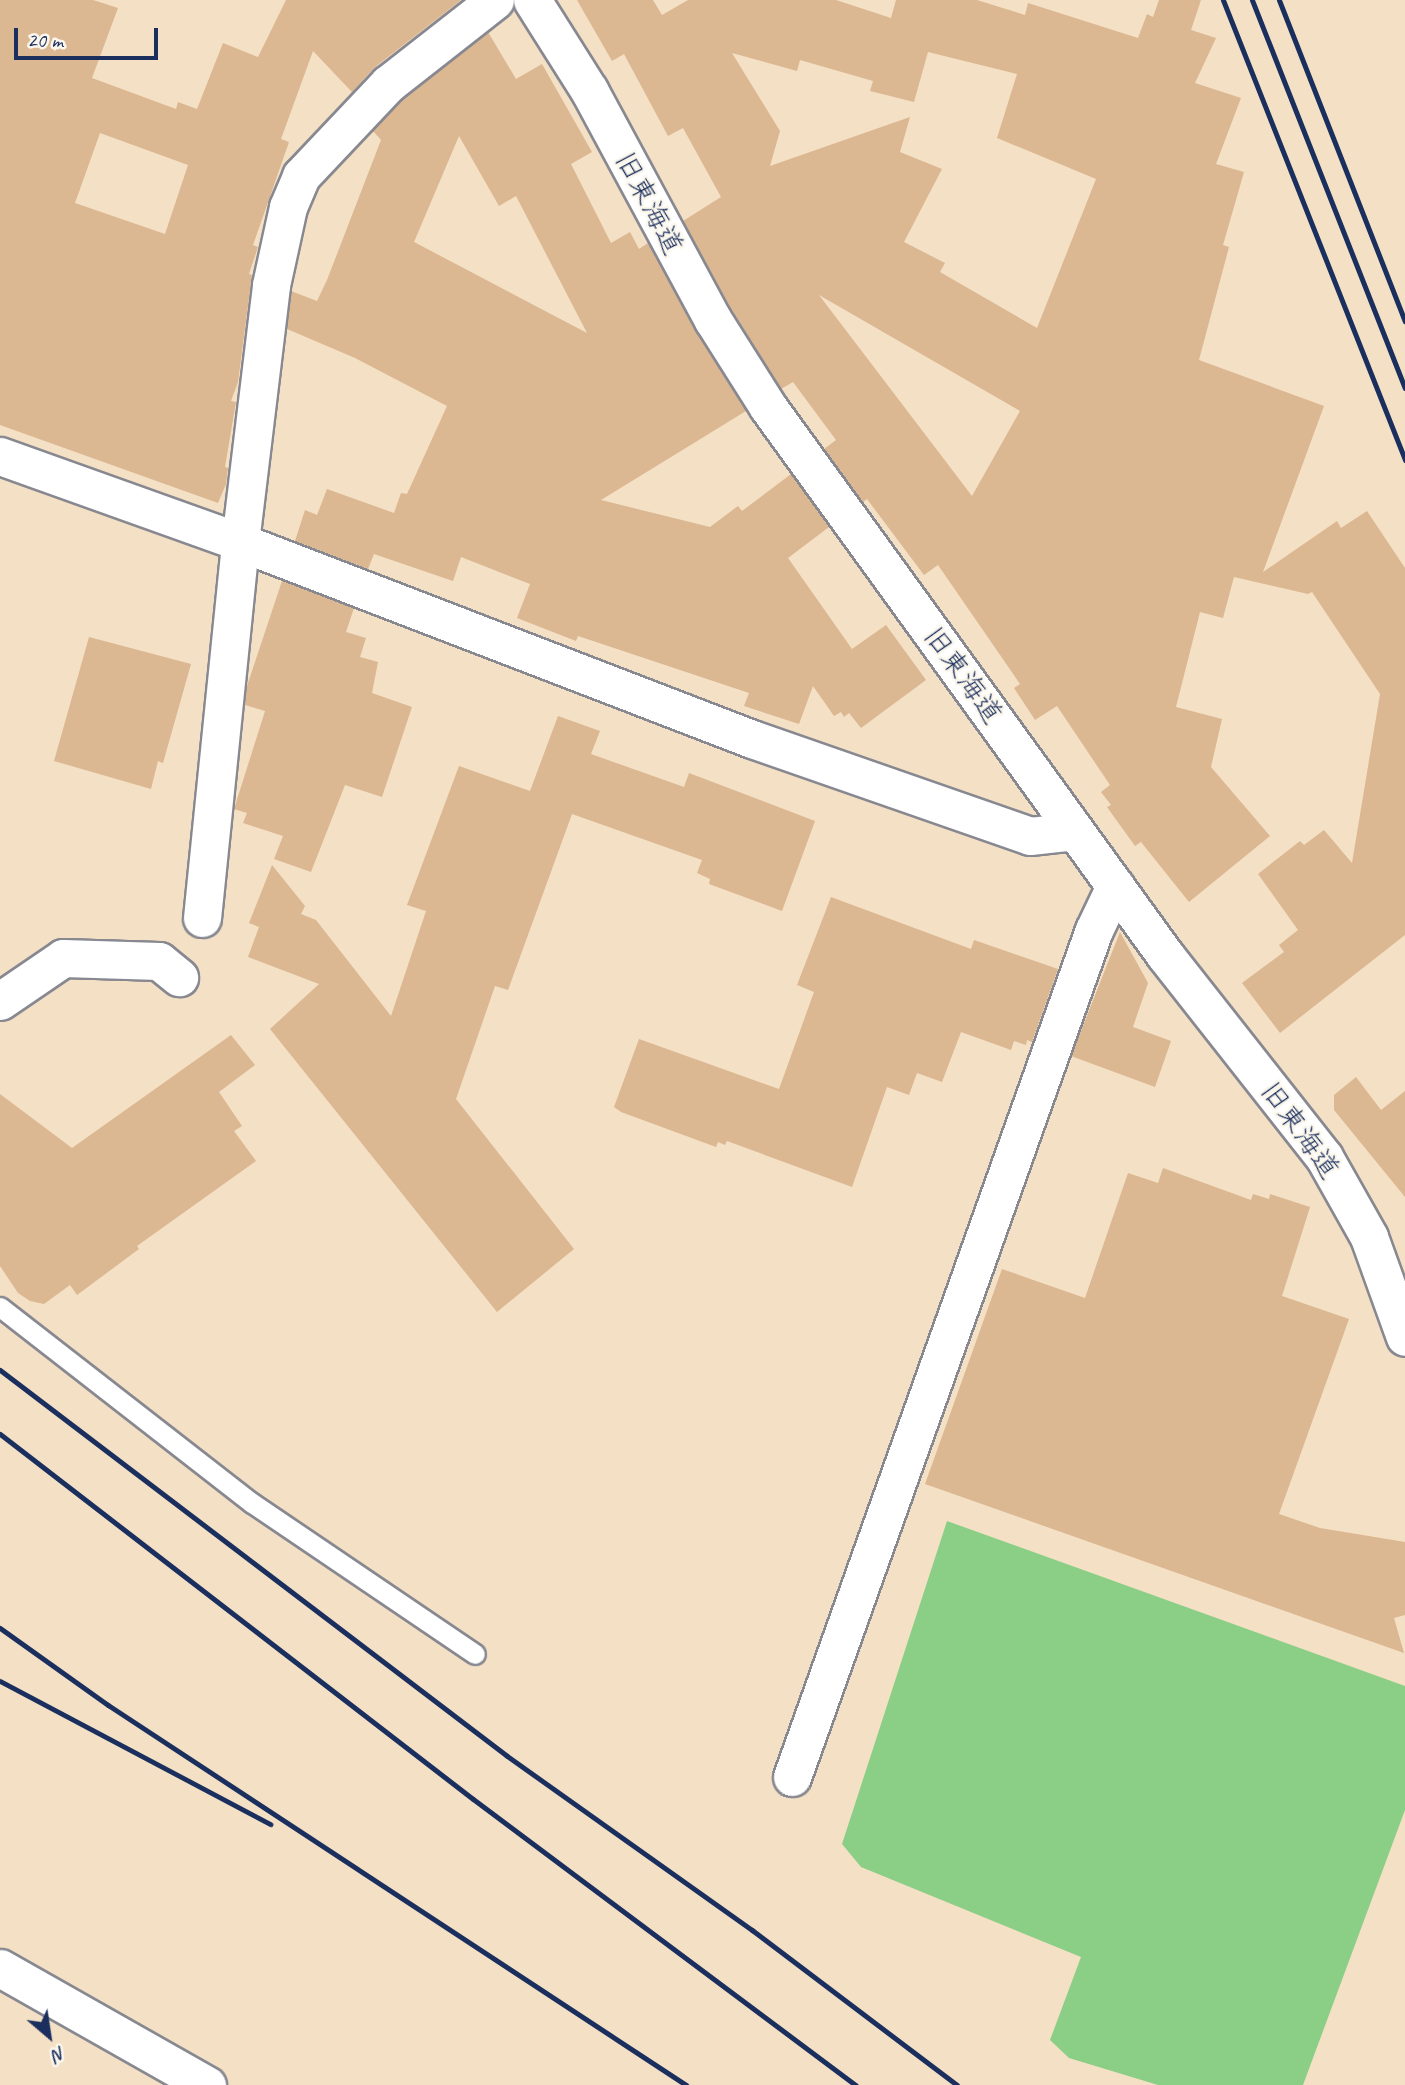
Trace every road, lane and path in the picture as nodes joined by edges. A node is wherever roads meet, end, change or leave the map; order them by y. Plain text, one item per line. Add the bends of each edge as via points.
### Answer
1 (495, 0) edge
2 (532, 0) edge
3 (0, 456) edge
4 (240, 542) junction
5 (1075, 831) junction
6 (1115, 886) junction
7 (202, 918) dead end
8 (180, 976) dead end
9 (0, 1001) edge
10 (0, 1307) edge
11 (1405, 1338) edge
12 (475, 1654) dead end
13 (792, 1777) dead end
14 (0, 1968) edge
15 (207, 2085) edge

1 - 4 street via 388,85 301,176 288,207 271,285
2 - 5 street, 旧東海道 via 589,90 713,320 768,407
3 - 4 street
4 - 5 street via 752,739 992,823 1030,836
4 - 7 street
5 - 6 street, 旧東海道
6 - 11 street, 旧東海道 via 1324,1157 1369,1237
6 - 13 street via 1094,930
8 - 9 street via 159,961 63,958
10 - 12 lane via 252,1503
14 - 15 street

